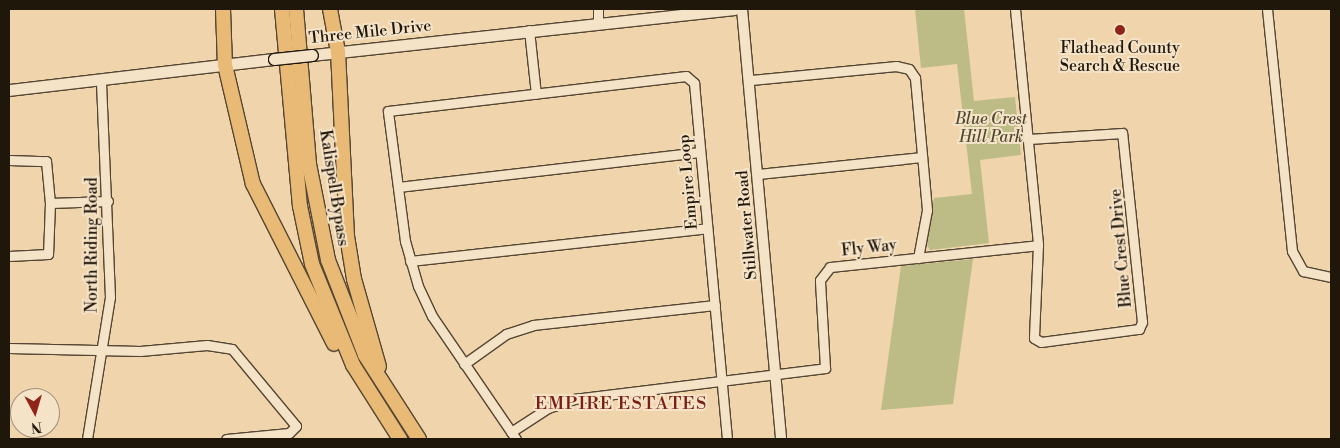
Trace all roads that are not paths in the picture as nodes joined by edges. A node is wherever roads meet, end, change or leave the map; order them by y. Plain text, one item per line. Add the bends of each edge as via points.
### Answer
1 (224, 9) edge
2 (282, 9) edge
3 (296, 9) edge
4 (330, 9) edge
5 (598, 9) edge
6 (734, 9) edge
7 (742, 9) edge
8 (1015, 9) edge
9 (1267, 9) edge
10 (598, 24) junction
11 (529, 30) junction
12 (338, 52) junction
13 (225, 65) junction
14 (101, 79) junction
15 (750, 80) junction
16 (9, 90) edge
17 (536, 94) junction
18 (1029, 139) junction
19 (700, 152) junction
20 (922, 157) junction
21 (9, 160) edge
22 (758, 174) junction
23 (398, 187) junction
24 (108, 201) junction
25 (50, 203) junction
26 (708, 228) junction
27 (1038, 245) junction
28 (9, 256) edge
29 (918, 258) junction
30 (410, 261) junction
31 (1331, 277) edge
32 (715, 305) junction
33 (9, 348) edge
34 (102, 351) junction
35 (464, 364) junction
36 (353, 365) junction
37 (775, 377) junction
38 (723, 382) junction
39 (389, 396) junction
40 (514, 436) edge
41 (88, 439) edge
42 (226, 439) edge
43 (400, 439) edge
44 (419, 439) edge
45 (727, 439) edge
46 (781, 439) edge

1 - 13 highway
2 - 36 highway, Kalispell Bypass via 306,240 319,287
3 - 39 highway, Kalispell Bypass via 309,164 321,234 352,330
4 - 12 highway
5 - 10 street
6 - 10 main road, Three Mile Drive
7 - 15 street, Stillwater Road
8 - 18 street, Blue Crest Drive
9 - 31 street via 1292,251 1303,271
10 - 11 main road, Three Mile Drive
11 - 12 main road, Three Mile Drive
11 - 17 street
12 - 13 main road, Three Mile Drive, bridge
12 - 39 highway via 354,279
13 - 14 main road, Three Mile Drive
13 - 36 highway via 253,184 314,308
14 - 16 main road, Three Mile Drive
14 - 24 street, North Riding Road
15 - 20 street via 896,66 909,69 915,78
15 - 22 street, Stillwater Road
17 - 19 street, Empire Loop via 692,78
17 - 23 street, Empire Loop via 388,111
18 - 27 street, Blue Crest Drive
18 - 27 street, Blue Crest Drive via 1122,133 1141,303 1139,329 1041,342 1034,338
19 - 23 street
19 - 26 street, Empire Loop
20 - 22 street
20 - 29 street via 927,210
21 - 25 street via 46,160
22 - 37 street, Stillwater Road
23 - 30 street, Empire Loop
24 - 25 street
24 - 34 street, North Riding Road via 110,297
25 - 28 street via 48,254
26 - 30 street
26 - 32 street, Empire Loop
27 - 29 street, Fly Way
29 - 37 street, Fly Way via 822,272 825,368
30 - 35 street, Empire Loop via 432,316
32 - 35 street via 532,326 506,334
32 - 38 street, Empire Loop
33 - 34 street
34 - 41 street, North Riding Road
34 - 42 street via 206,345 232,349 296,426 289,433
35 - 40 street, Empire Loop
36 - 43 highway, Kalispell Bypass
37 - 38 street
37 - 46 street, Stillwater Road
38 - 40 street via 574,399 548,408
38 - 45 street, Empire Loop
39 - 44 highway, Kalispell Bypass

